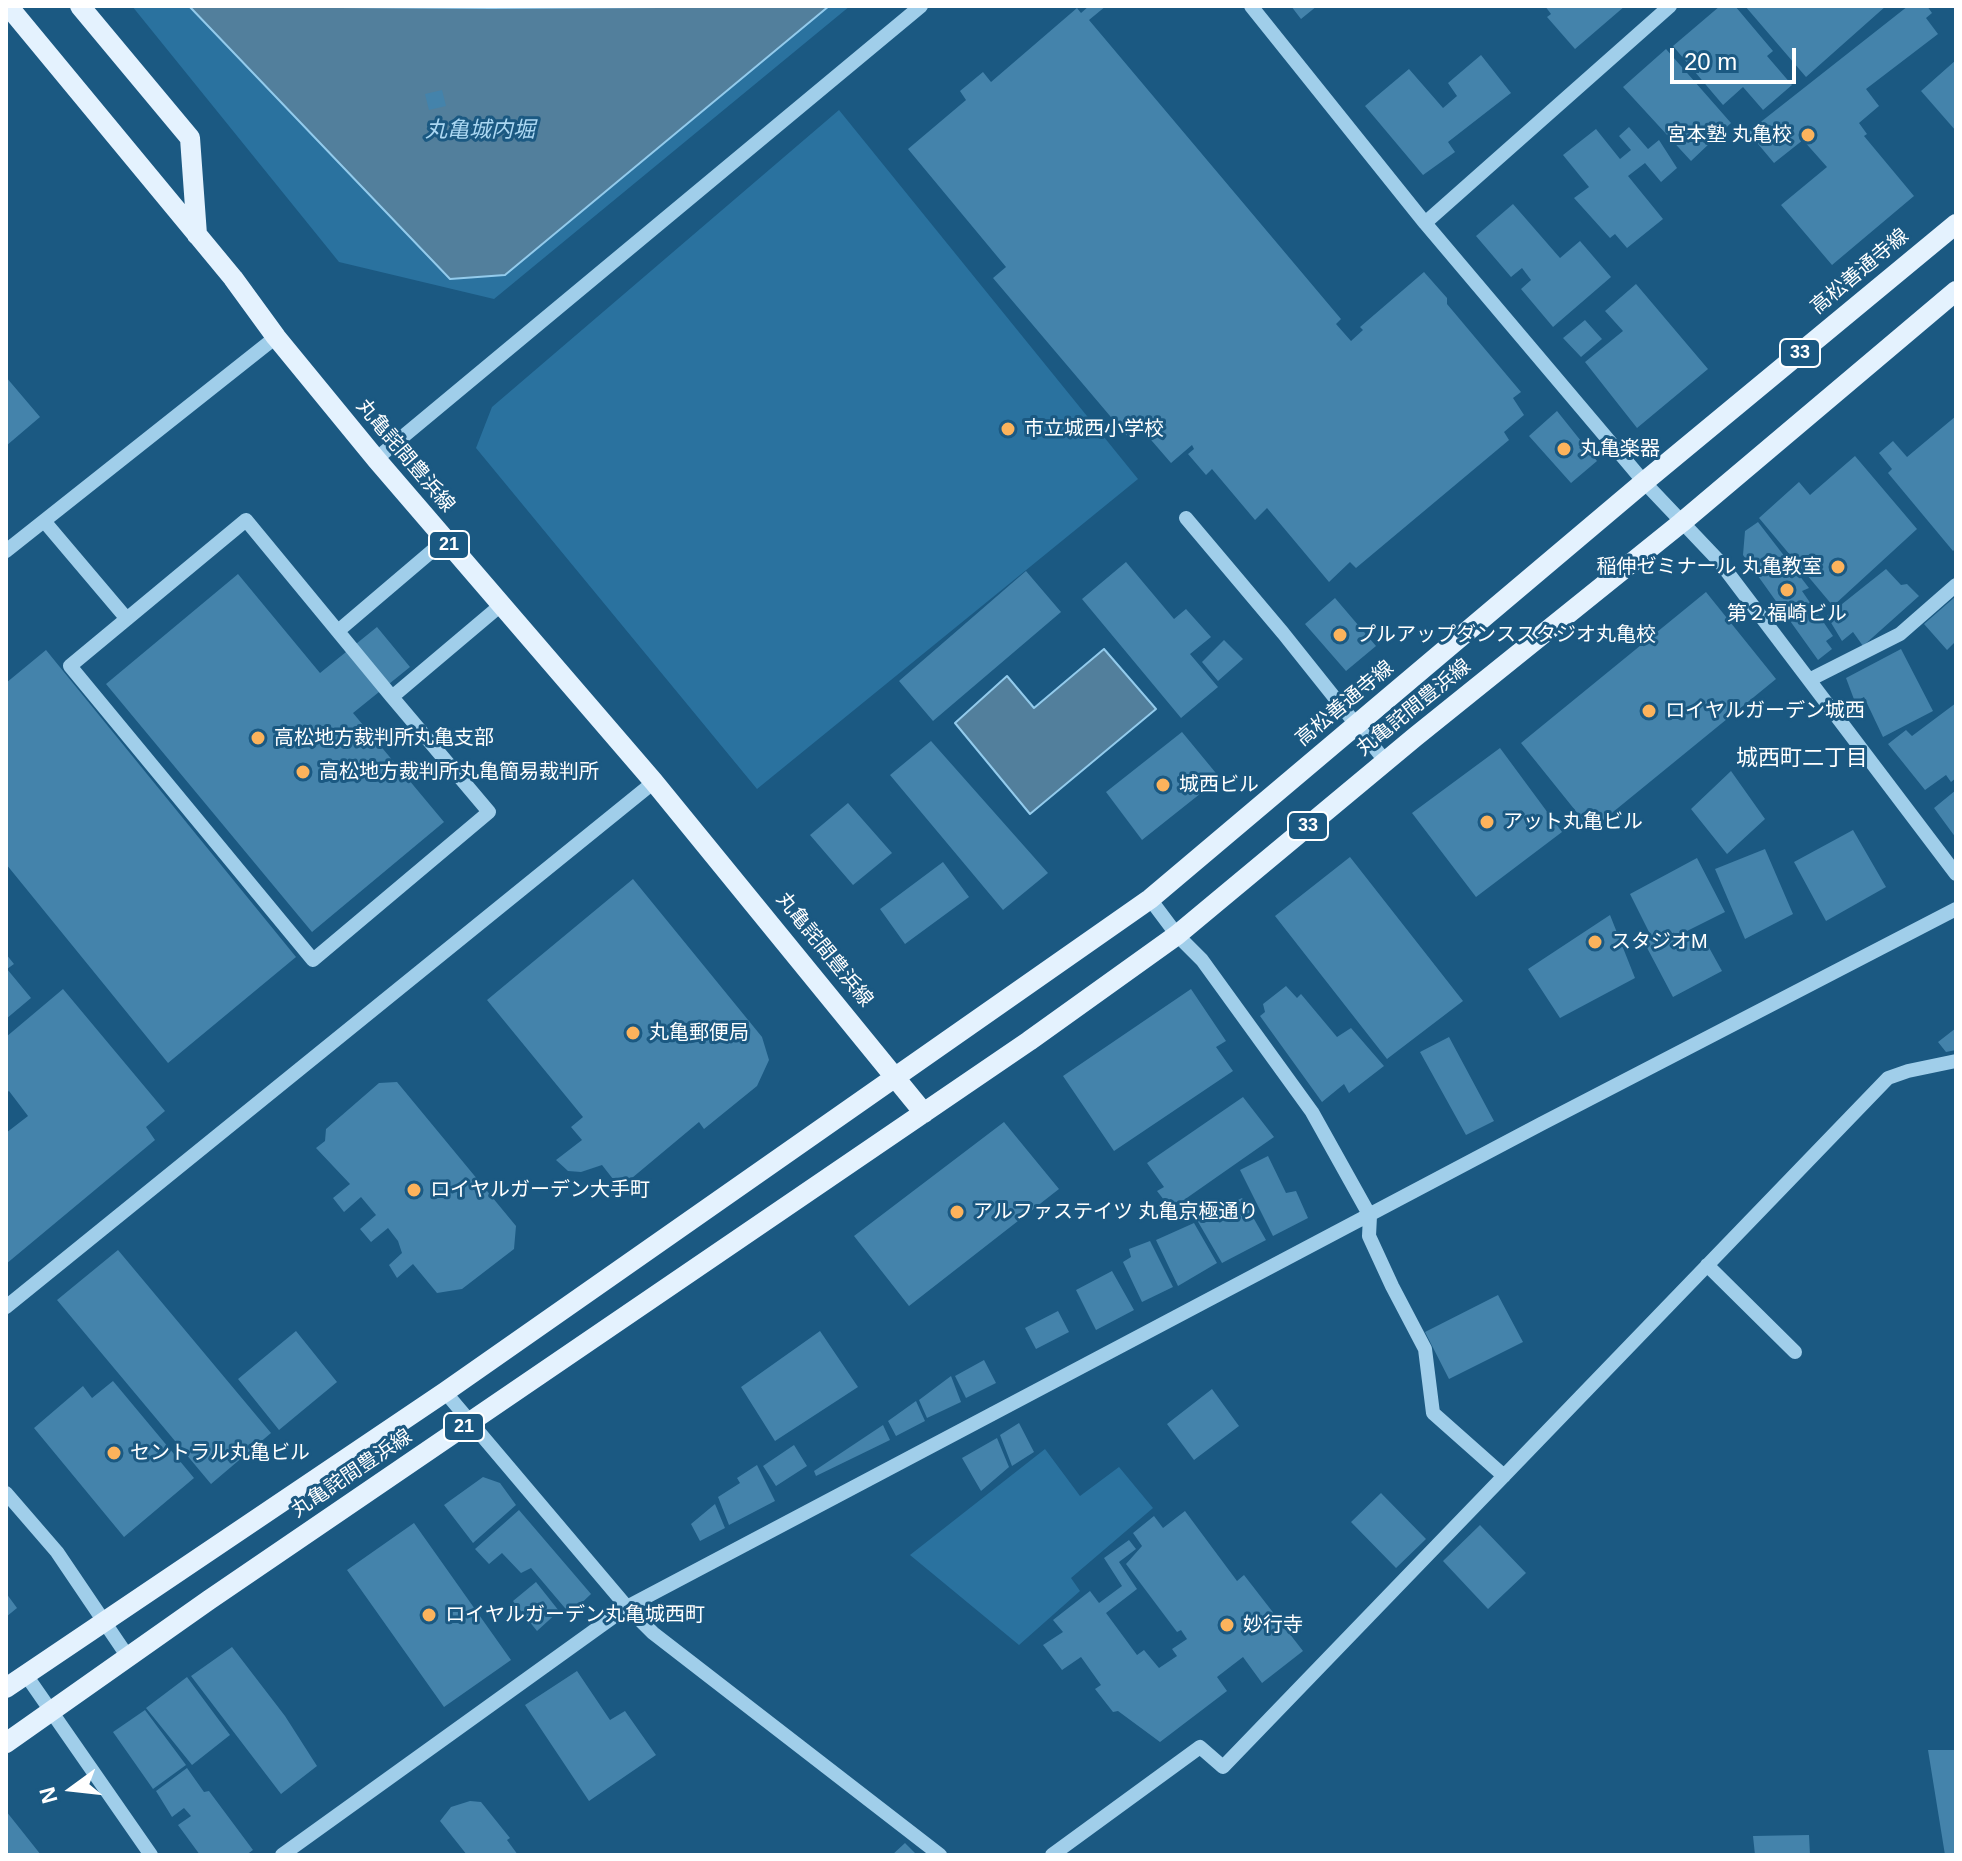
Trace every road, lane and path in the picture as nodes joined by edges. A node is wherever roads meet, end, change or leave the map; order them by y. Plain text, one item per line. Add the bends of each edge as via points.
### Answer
1 (8, 6) edge
2 (80, 6) edge
3 (921, 6) edge
4 (1251, 6) edge
5 (1670, 6) edge
6 (1425, 223) junction
7 (1956, 224) edge
8 (197, 235) junction
9 (1956, 291) edge
10 (276, 337) junction
11 (376, 459) junction
12 (1644, 482) junction
13 (1186, 518) dead end
14 (44, 521) junction
15 (1681, 523) junction
16 (445, 540) junction
17 (6, 551) edge
18 (1956, 585) edge
19 (501, 605) junction
20 (127, 619) junction
21 (338, 631) junction
22 (1809, 680) junction
23 (392, 697) junction
24 (1357, 725) junction
25 (1386, 762) junction
26 (654, 782) junction
27 (1956, 874) edge
28 (1150, 899) junction
29 (1956, 909) edge
30 (1177, 935) junction
31 (1956, 1061) edge
32 (896, 1077) junction
33 (924, 1113) junction
34 (1370, 1216) junction
35 (1707, 1265) junction
36 (6, 1307) edge
37 (1795, 1352) dead end
38 (445, 1392) junction
39 (471, 1423) junction
40 (1504, 1476) junction
41 (6, 1493) edge
42 (627, 1607) junction
43 (104, 1622) junction
44 (128, 1657) junction
45 (26, 1675) junction
46 (6, 1688) edge
47 (52, 1712) junction
48 (6, 1743) edge
49 (151, 1855) edge
50 (282, 1855) edge
51 (940, 1855) edge
52 (1052, 1855) edge

1 - 8 main road, 丸亀詫間豊浜線 / 21
2 - 8 main road via 190,138
3 - 11 street
4 - 6 street
5 - 6 street
6 - 12 street
7 - 12 main road, 高松善通寺線 / 33
8 - 10 main road, 丸亀詫間豊浜線 / 21
9 - 15 main road, 丸亀詫間豊浜線 / 33
10 - 11 main road, 丸亀詫間豊浜線 / 21
10 - 14 street
11 - 16 main road, 丸亀詫間豊浜線 / 21
12 - 15 street
12 - 24 main road, 高松善通寺線 / 33
13 - 24 street
14 - 17 street
14 - 20 street
15 - 22 street via 1719,561
15 - 25 main road, 丸亀詫間豊浜線 / 33
16 - 19 main road, 丸亀詫間豊浜線 / 21
16 - 21 street
18 - 22 street via 1900,634
19 - 23 street
19 - 26 main road, 丸亀詫間豊浜線 / 21
20 - 21 street via 246,520
20 - 23 street via 70,666 313,960 489,812
21 - 23 street
22 - 27 street
24 - 25 street
24 - 28 main road, 高松善通寺線 / 33
25 - 30 main road, 丸亀詫間豊浜線 / 33
26 - 32 main road, 丸亀詫間豊浜線 / 21
26 - 36 street
28 - 30 street
28 - 32 main road, 高松善通寺線 / 33
29 - 34 street
30 - 33 main road, 丸亀詫間豊浜線 / 33
30 - 34 street via 1202,960 1312,1112
31 - 35 street via 1888,1078
32 - 33 main road, 丸亀詫間豊浜線 / 21
32 - 38 main road, 丸亀詫間豊浜線 / 21
33 - 39 main road, 丸亀詫間豊浜線 / 21
34 - 40 street via 1369,1236 1425,1349 1433,1413
34 - 42 street
35 - 37 street
35 - 40 street
38 - 39 street
38 - 43 main road, 丸亀詫間豊浜線 / 21
39 - 42 street
39 - 44 main road, 丸亀詫間豊浜線 / 21
40 - 52 street via 1223,1767 1200,1747
41 - 43 street via 57,1552
42 - 50 street
42 - 51 street via 653,1633
43 - 44 street
43 - 45 main road, 丸亀詫間豊浜線 / 21
44 - 47 main road, 丸亀詫間豊浜線 / 21
45 - 46 main road, 丸亀詫間豊浜線 / 21
45 - 47 street
47 - 48 main road, 丸亀詫間豊浜線 / 21
47 - 49 street

